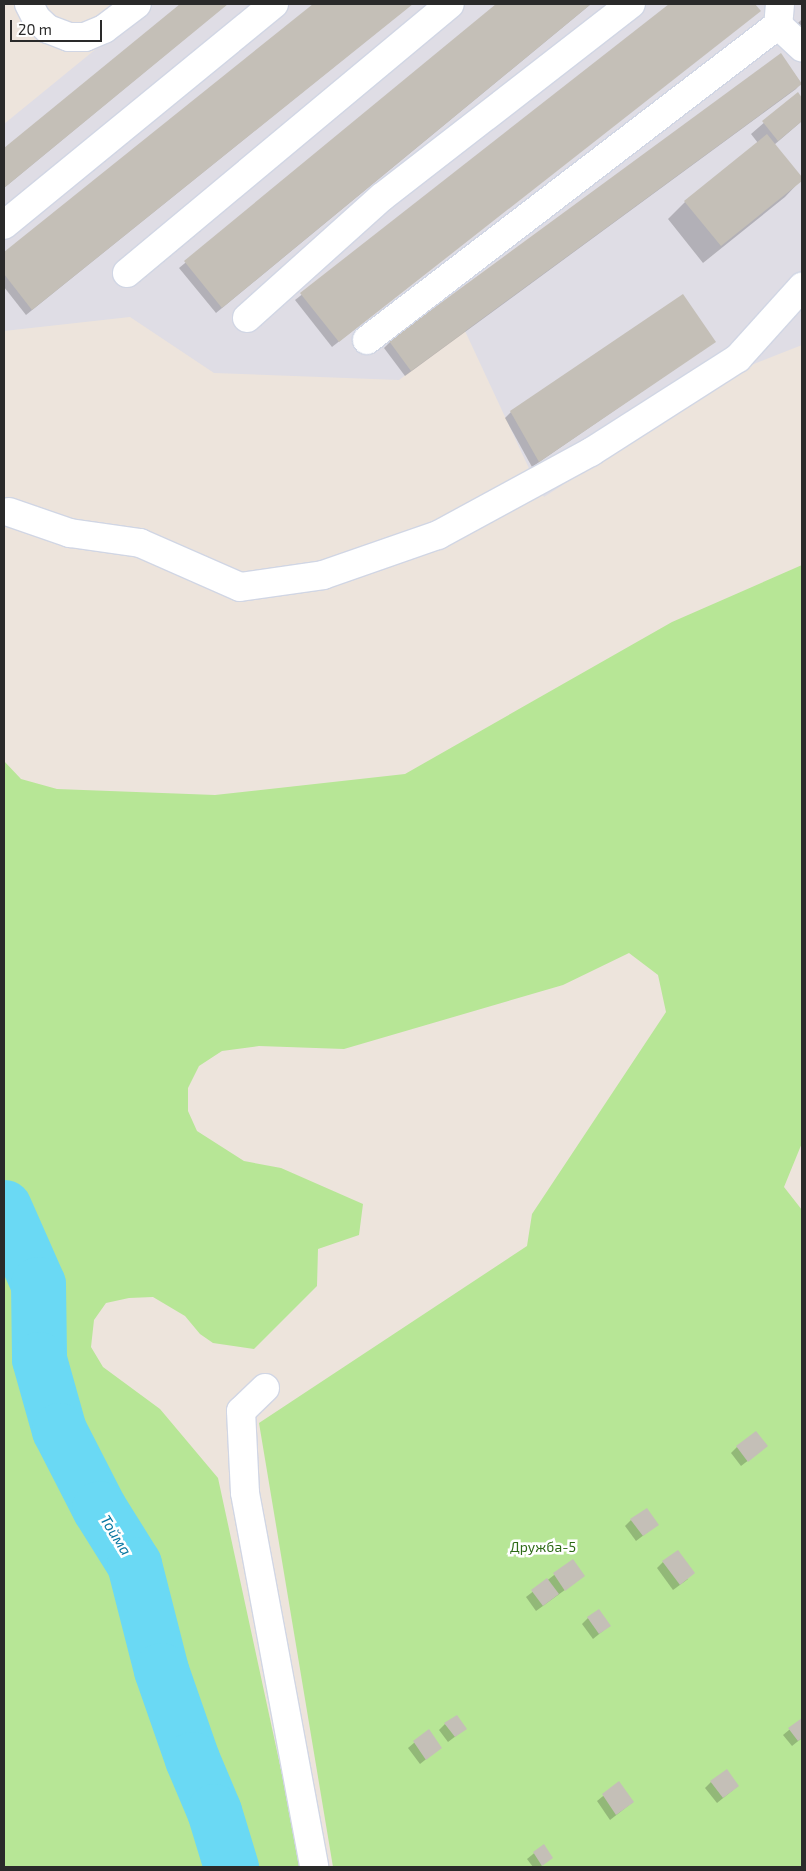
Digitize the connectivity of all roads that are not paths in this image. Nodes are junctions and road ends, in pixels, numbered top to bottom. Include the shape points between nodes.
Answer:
1 (28, 4) edge
2 (137, 4) edge
3 (274, 4) edge
4 (450, 4) edge
5 (631, 4) edge
6 (779, 14) edge
7 (802, 48) edge
8 (4, 225) edge
9 (127, 272) dead end
10 (802, 287) edge
11 (247, 318) dead end
12 (367, 340) dead end
13 (9, 512) dead end
14 (265, 1388) dead end
15 (314, 1867) edge

1 - 2 street via 48,29 69,37 85,37 104,29
3 - 8 street
4 - 9 street
5 - 11 street via 382,197
6 - 7 street
6 - 12 street
10 - 13 street via 738,358 591,452 438,535 323,575 240,588 140,543 70,533
14 - 15 street via 241,1411 245,1493

